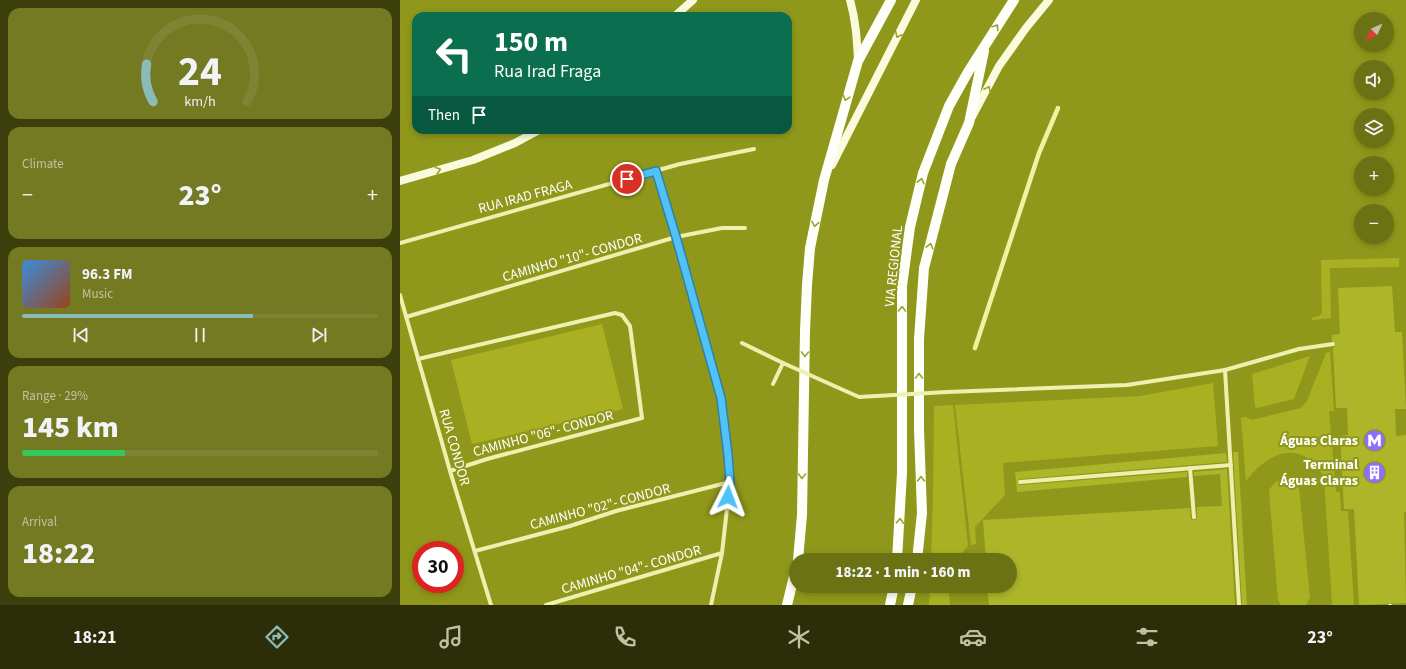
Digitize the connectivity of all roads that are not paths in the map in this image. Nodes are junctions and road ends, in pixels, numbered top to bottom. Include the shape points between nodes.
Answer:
1 (693, 0) edge
2 (850, 0) edge
3 (891, 0) edge
4 (916, 0) edge
5 (1014, 0) edge
6 (1048, 0) edge
7 (680, 12) edge
8 (986, 44) junction
9 (858, 61) junction
10 (969, 123) junction
11 (532, 134) edge
12 (754, 149) dead end
13 (656, 171) junction
14 (824, 180) junction
15 (400, 181) edge
16 (745, 228) dead end
17 (676, 237) junction
18 (400, 244) edge
19 (400, 295) edge
20 (406, 317) junction
21 (742, 343) dead end
22 (1333, 344) dead end
23 (418, 359) junction
24 (783, 363) junction
25 (1225, 370) junction
26 (773, 384) dead end
27 (1231, 465) junction
28 (1190, 468) junction
29 (450, 471) junction
30 (730, 482) junction
31 (1020, 482) dead end
32 (1194, 517) dead end
33 (476, 551) junction
34 (799, 553) edge
35 (897, 553) edge
36 (918, 553) edge
37 (722, 554) junction
38 (790, 593) edge
39 (893, 593) edge
40 (911, 593) edge
41 (491, 605) edge
42 (546, 605) edge
43 (711, 605) edge
44 (787, 605) edge
45 (890, 605) edge
46 (908, 605) edge
47 (1239, 605) edge

1 - 7 main road
2 - 9 main road via 855,17
3 - 9 main road
4 -> 14 main road
8 -> 5 main road, VIA REGIONAL
10 -> 6 main road via 1000,66
8 - 10 main road
35 -> 8 main road, VIA REGIONAL via 902,473 902,286 910,227 923,173 949,106
9 -> 14 main road
36 -> 10 main road via 922,513 919,339 924,268 951,164
15 -> 11 main road via 473,160
12 - 13 street, RUA IRAD FRAGA
13 - 17 street
13 - 18 street, RUA IRAD FRAGA
14 -> 34 main road via 810,248 807,285 802,515
16 - 17 street, CAMINHO "10"- CONDOR via 722,228
17 - 20 street, CAMINHO "10"- CONDOR
17 - 30 street via 721,398
19 - 20 street, RUA CONDOR
20 - 23 street, RUA CONDOR
21 - 24 street
22 - 25 street via 1299,349
23 - 29 street, RUA CONDOR
23 - 29 street, CAMINHO "06"- CONDOR via 615,313 622,315 630,326 642,418
24 - 25 street, bridge via 859,397 1128,385
24 - 26 street
25 - 27 street
27 - 28 street
27 - 47 street
28 - 31 street
28 - 32 street
29 - 33 street, RUA CONDOR
30 - 33 street, CAMINHO "02"- CONDOR
30 - 37 street
33 - 41 street, RUA CONDOR
37 - 42 street, CAMINHO "04"- CONDOR
37 - 43 street
38 - 44 main road
39 - 45 main road
40 - 46 main road

